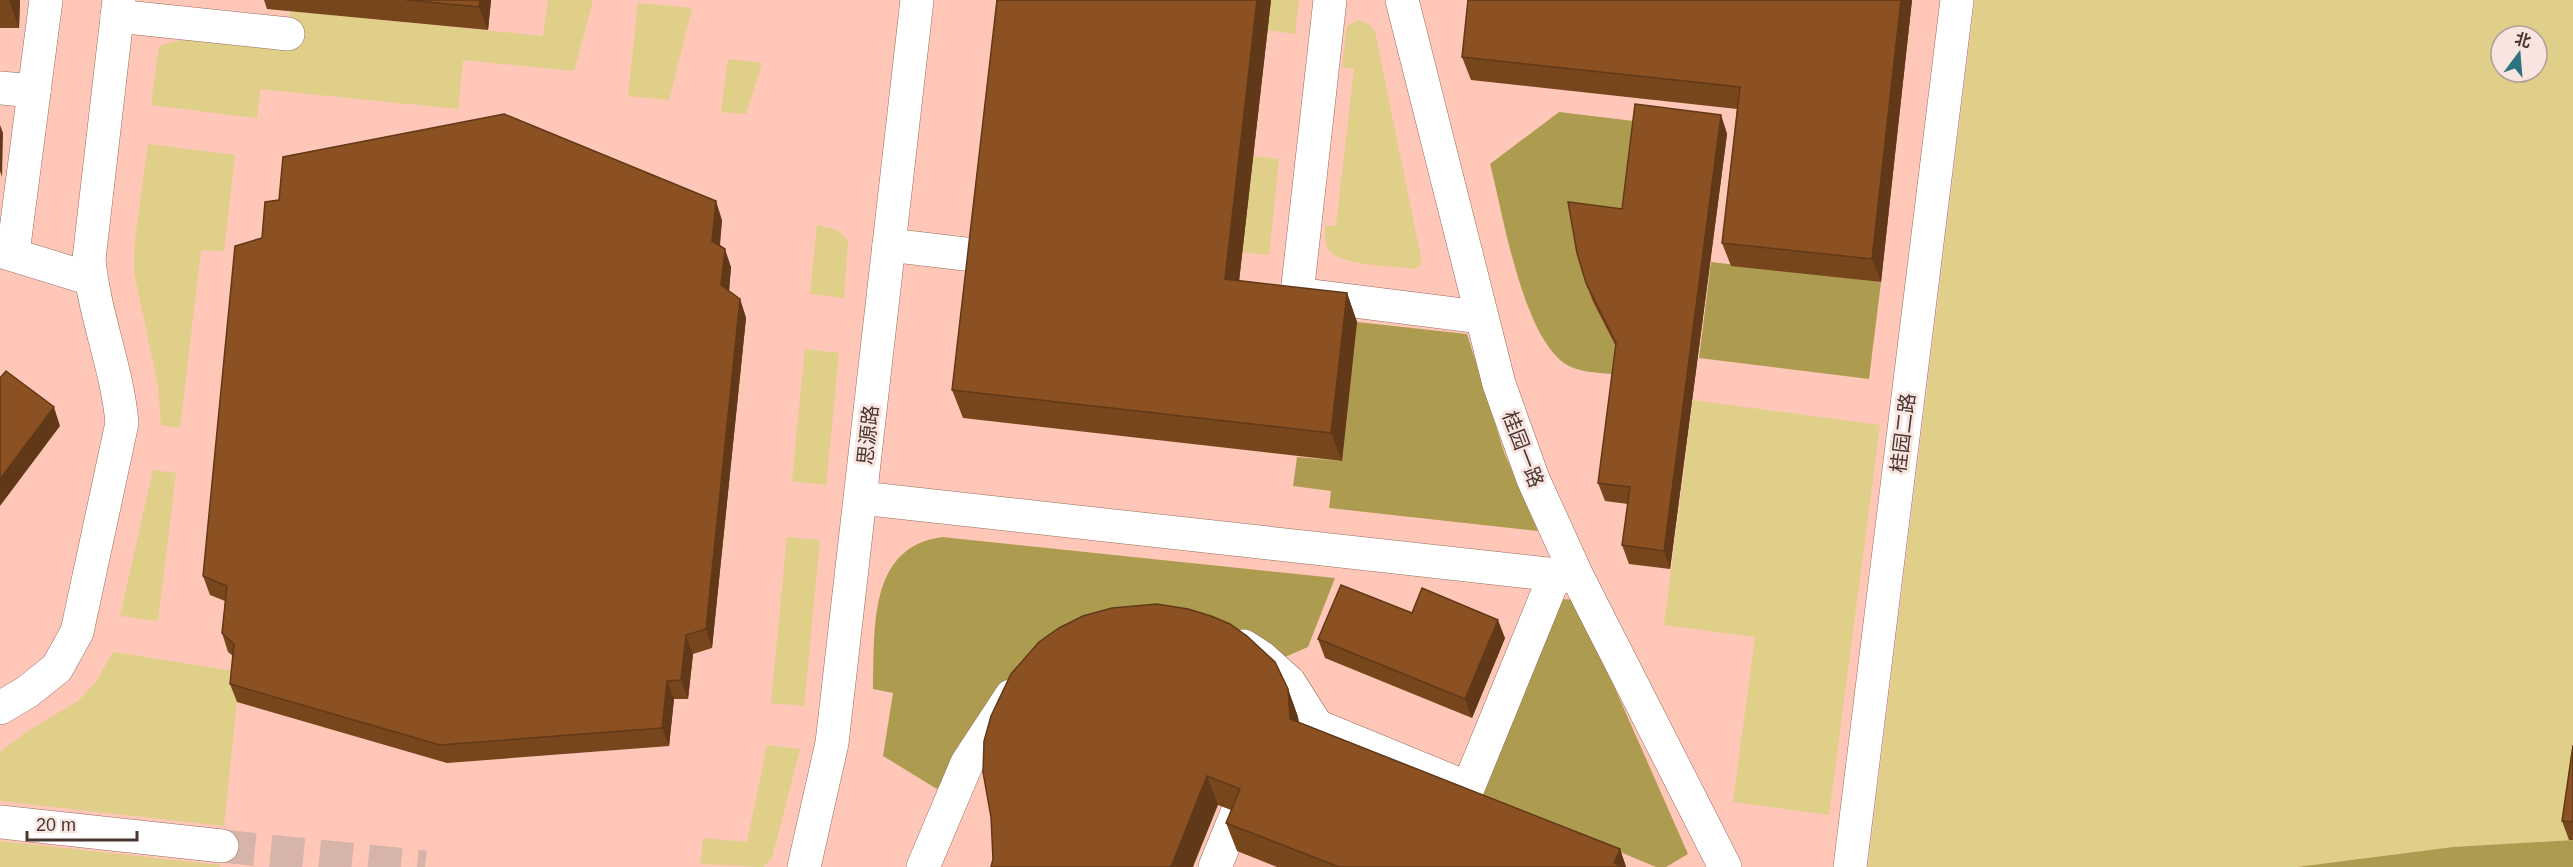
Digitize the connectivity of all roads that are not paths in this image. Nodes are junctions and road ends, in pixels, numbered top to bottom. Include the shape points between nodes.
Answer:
1 (46, 0) edge
2 (917, 0) edge
3 (1330, 0) edge
4 (1402, 0) edge
5 (1957, 0) edge
6 (118, 8) edge
7 (288, 34) dead end
8 (0, 88) edge
9 (34, 92) junction
10 (889, 245) junction
11 (6, 252) edge
12 (982, 256) edge
13 (91, 279) junction
14 (1261, 290) edge
15 (1297, 294) junction
16 (1480, 317) junction
17 (861, 498) junction
18 (1567, 576) junction
19 (1216, 636) edge
20 (1034, 671) edge
21 (0, 708) edge
22 (1237, 813) edge
23 (0, 822) edge
24 (222, 846) tunnel mouth
25 (804, 867) edge
26 (923, 867) edge
27 (1215, 867) edge
28 (1725, 867) edge
29 (1850, 867) edge

1 - 9 street
2 - 10 street, 思源路
3 - 15 street
4 - 16 street, 桂园一路
5 - 29 street, 桂园二路
6 - 7 street
6 - 13 street via 90,241
8 - 9 street
9 - 11 street
10 - 12 street
10 - 17 street, 思源路
11 - 13 street
13 - 21 street via 120,396 122,423 82,614 73,641 57,668
14 - 15 street
15 - 16 street
16 - 18 street, 桂园一路 via 1499,384
17 - 18 street
17 - 25 street, 思源路 via 832,743
18 - 19 street via 1468,788 1317,726 1261,657
18 - 28 street, 桂园一路
20 - 26 street via 1011,697 967,763
22 - 27 street
23 - 24 street

